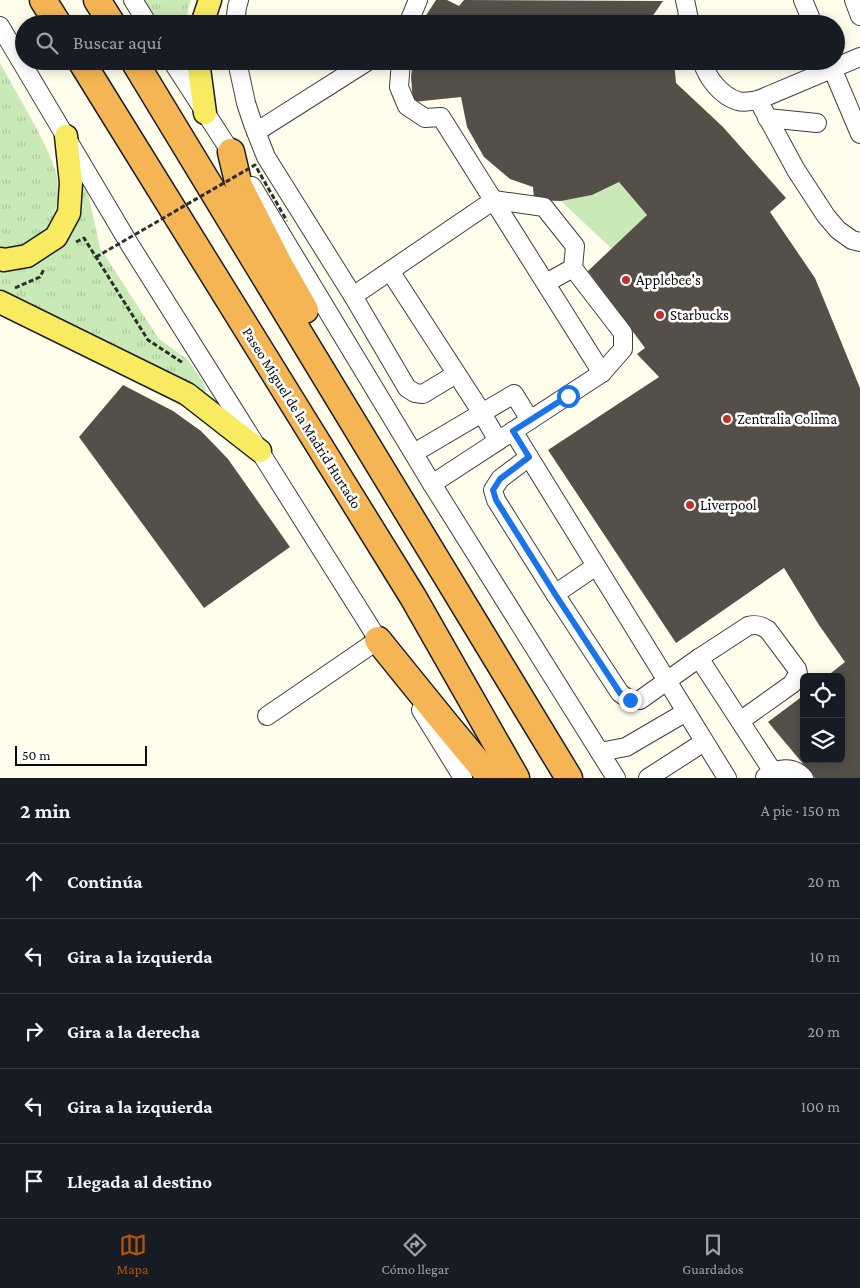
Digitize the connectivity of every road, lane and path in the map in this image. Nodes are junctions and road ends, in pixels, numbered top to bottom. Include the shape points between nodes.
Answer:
1 (43, 0) edge
2 (97, 0) edge
3 (133, 0) edge
4 (210, 0) edge
5 (240, 0) edge
6 (418, 0) edge
7 (685, 0) edge
8 (803, 0) edge
9 (854, 0) edge
10 (52, 15) edge
11 (106, 15) edge
12 (142, 15) edge
13 (205, 15) edge
14 (236, 15) edge
15 (412, 15) edge
16 (688, 15) edge
17 (809, 15) edge
18 (860, 16) edge
19 (0, 26) edge
20 (15, 51) edge
21 (860, 57) edge
22 (845, 61) edge
23 (26, 70) edge
24 (87, 70) edge
25 (139, 70) edge
26 (178, 70) edge
27 (199, 70) edge
28 (239, 70) edge
29 (354, 70) edge
30 (400, 70) edge
31 (705, 70) edge
32 (821, 70) edge
33 (833, 70) edge
34 (758, 100) junction
35 (205, 113) junction
36 (767, 118) junction
37 (817, 123) dead end
38 (256, 132) junction
39 (860, 134) edge
40 (66, 136) junction
41 (231, 152) junction
42 (494, 200) junction
43 (287, 221) dead end
44 (860, 242) edge
45 (0, 259) edge
46 (574, 268) junction
47 (390, 270) junction
48 (546, 283) junction
49 (353, 296) junction
50 (0, 302) edge
51 (186, 365) dead end
52 (602, 373) junction
53 (456, 374) junction
54 (482, 413) junction
55 (530, 420) junction
56 (506, 436) junction
57 (260, 451) junction
58 (414, 453) junction
59 (529, 457) junction
60 (432, 484) junction
61 (399, 498) junction
62 (596, 566) junction
63 (555, 594) junction
64 (378, 640) junction
65 (699, 658) junction
66 (666, 681) junction
67 (686, 712) junction
68 (267, 716) dead end
69 (740, 721) junction
70 (704, 742) junction
71 (600, 752) junction
72 (771, 776) edge
73 (723, 777) edge
74 (463, 778) edge
75 (491, 778) edge
76 (516, 778) edge
77 (569, 778) edge
78 (616, 778) edge
79 (648, 778) edge
80 (804, 778) edge

1 - 10 highway
2 - 11 highway
3 - 12 street
4 - 13 main road
5 - 14 street
6 - 15 street
7 - 16 street
8 - 17 street
9 - 18 street
19 - 20 street
21 - 22 street
23 - 40 street
24 - 76 highway, Paseo Miguel de la Madrid Hurtado via 413,597
25 - 61 highway
26 - 35 street
27 - 35 main road
28 - 38 street
29 - 38 street
30 - 42 street via 398,87 407,106 425,118 441,117
31 - 34 street via 719,90 739,102
32 - 34 street
33 - 39 street
34 - 36 street
35 - 41 street
36 - 37 street
36 - 44 street via 826,216 838,230
38 - 49 street via 266,157
40 - 45 main road via 71,183 69,214 56,237 27,256
40 - 57 street via 130,245
41 - 58 street
41 - 61 highway via 240,186 280,266 335,363
42 - 46 street via 544,208 576,246
42 - 47 street
42 - 48 street
43 - 51 path, bridge via 256,166 96,257 148,340
46 - 48 street
46 - 52 street via 624,333 623,349
47 - 49 street
47 - 53 street
48 - 52 street
49 - 53 street via 407,388 422,394
50 - 57 main road via 187,394
52 - 55 street
53 - 54 street
54 - 55 street via 514,394
54 - 56 street
54 - 58 street
55 - 56 street
56 - 59 street
56 - 60 street
57 - 64 street
58 - 60 street
59 - 62 street
59 - 63 street via 500,479 493,490 496,500
60 - 71 street
61 - 77 highway
62 - 63 street
62 - 66 street
63 - 66 street via 620,693 630,700 640,700
64 - 68 street
64 - 74 street
64 - 75 highway
65 - 66 street
65 - 69 street
65 - 69 street via 756,624 768,630 797,669 798,674 792,684
66 - 67 street
67 - 70 street
67 - 71 street via 626,747
69 - 72 street
70 - 73 street
70 - 79 street
71 - 78 street
72 - 80 street via 789,768

